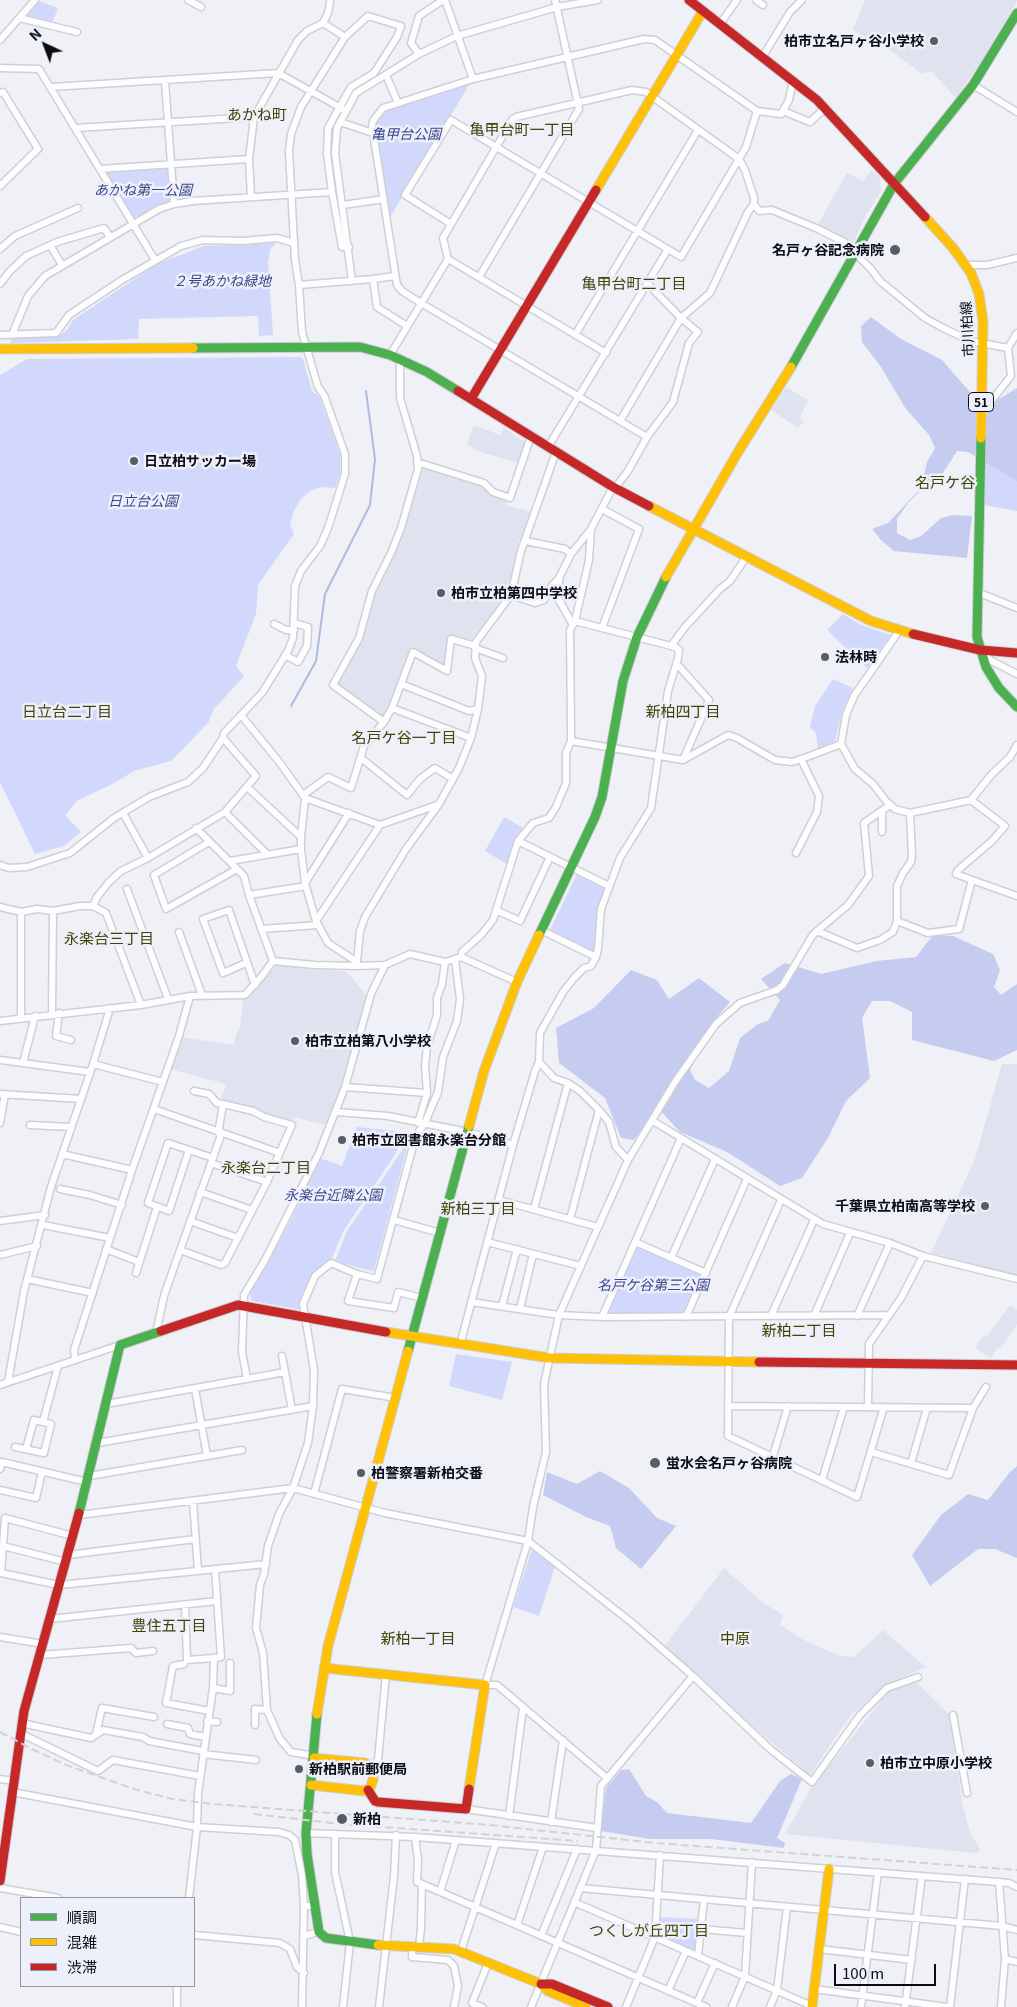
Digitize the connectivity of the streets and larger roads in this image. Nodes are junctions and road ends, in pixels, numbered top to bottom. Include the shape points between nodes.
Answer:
1 (34, 0) edge
2 (188, 0) edge
3 (444, 0) edge
4 (598, 0) edge
5 (737, 0) edge
6 (756, 0) edge
7 (802, 0) edge
8 (331, 1) edge
9 (694, 2) edge
10 (556, 4) edge
11 (763, 5) dead end
12 (201, 7) dead end
13 (703, 11) junction
14 (1017, 13) edge
15 (19, 18) junction
16 (323, 23) junction
17 (720, 24) junction
18 (77, 32) dead end
19 (457, 36) junction
20 (345, 37) junction
21 (0, 40) edge
22 (419, 54) junction
23 (677, 55) junction
24 (763, 56) junction
25 (568, 57) junction
26 (0, 68) edge
27 (278, 73) junction
28 (386, 75) junction
29 (473, 79) junction
30 (166, 80) junction
31 (795, 81) junction
32 (973, 85) junction
33 (51, 87) junction
34 (310, 92) junction
35 (0, 93) edge
36 (652, 96) junction
37 (398, 103) junction
38 (579, 103) junction
39 (339, 107) junction
40 (825, 108) junction
41 (346, 111) junction
42 (757, 111) junction
43 (783, 111) junction
44 (1017, 112) edge
45 (254, 117) junction
46 (168, 122) junction
47 (340, 122) junction
48 (76, 128) junction
49 (698, 130) junction
50 (373, 133) junction
51 (496, 147) junction
52 (249, 159) junction
53 (739, 159) junction
54 (171, 164) junction
55 (100, 169) junction
56 (540, 173) junction
57 (894, 184) junction
58 (0, 186) edge
59 (332, 192) junction
60 (292, 194) junction
61 (251, 197) junction
62 (384, 199) junction
63 (589, 202) junction
64 (174, 204) junction
65 (754, 204) junction
66 (343, 205) junction
67 (78, 208) dead end
68 (133, 223) junction
69 (451, 224) junction
70 (638, 231) junction
71 (110, 236) junction
72 (294, 243) junction
73 (50, 246) junction
74 (349, 247) junction
75 (0, 249) edge
76 (668, 249) junction
77 (854, 253) junction
78 (1017, 258) edge
79 (448, 259) junction
80 (155, 260) junction
81 (62, 265) junction
82 (966, 265) junction
83 (395, 276) junction
84 (479, 277) junction
85 (373, 279) junction
86 (352, 281) junction
87 (647, 283) junction
88 (0, 284) edge
89 (299, 285) junction
90 (421, 303) junction
91 (527, 306) junction
92 (681, 318) junction
93 (407, 326) junction
94 (1017, 333) edge
95 (12, 334) junction
96 (0, 335) edge
97 (575, 335) junction
98 (983, 345) junction
99 (305, 347) junction
100 (1008, 348) junction
101 (0, 349) edge
102 (501, 350) junction
103 (606, 353) junction
104 (390, 355) junction
105 (400, 359) junction
106 (579, 397) junction
107 (471, 399) junction
108 (981, 414) junction
109 (620, 421) junction
110 (531, 436) junction
111 (647, 437) junction
112 (552, 450) junction
113 (418, 462) junction
114 (614, 488) junction
115 (602, 509) junction
116 (591, 529) junction
117 (692, 530) junction
118 (526, 541) junction
119 (571, 554) junction
120 (747, 556) junction
121 (559, 578) junction
122 (977, 592) junction
123 (511, 595) junction
124 (1017, 608) edge
125 (574, 623) junction
126 (274, 624) dead end
127 (294, 627) junction
128 (602, 628) junction
129 (899, 631) junction
130 (637, 637) junction
131 (671, 646) junction
132 (475, 647) junction
133 (980, 650) junction
134 (1017, 653) edge
135 (286, 655) junction
136 (503, 658) dead end
137 (676, 663) junction
138 (1017, 674) edge
139 (401, 684) junction
140 (1017, 707) edge
141 (392, 708) junction
142 (478, 709) junction
143 (241, 715) junction
144 (384, 722) junction
145 (223, 738) junction
146 (471, 738) junction
147 (571, 741) junction
148 (841, 744) junction
149 (1017, 745) edge
150 (611, 748) junction
151 (658, 756) junction
152 (361, 758) junction
153 (802, 759) junction
154 (683, 760) junction
155 (453, 779) junction
156 (247, 787) junction
157 (304, 796) junction
158 (971, 800) junction
159 (438, 804) junction
160 (890, 805) junction
161 (882, 811) junction
162 (225, 812) junction
163 (123, 813) junction
164 (349, 813) junction
165 (910, 813) junction
166 (380, 825) junction
167 (196, 828) junction
168 (882, 832) dead end
169 (300, 837) junction
170 (518, 841) junction
171 (209, 842) junction
172 (301, 849) junction
173 (796, 852) dead end
174 (267, 854) junction
175 (550, 857) junction
176 (148, 858) junction
177 (230, 861) junction
178 (0, 865) edge
179 (237, 868) junction
180 (571, 868) junction
181 (972, 880) junction
182 (305, 884) junction
183 (609, 886) junction
184 (127, 889) dead end
185 (249, 895) junction
186 (1017, 896) edge
187 (92, 906) junction
188 (0, 907) edge
189 (496, 910) junction
190 (21, 912) junction
191 (53, 912) junction
192 (897, 921) junction
193 (317, 923) junction
194 (260, 929) junction
195 (541, 930) junction
196 (818, 931) junction
197 (179, 932) dead end
198 (596, 957) junction
199 (458, 958) junction
200 (273, 960) junction
201 (446, 962) junction
202 (246, 963) junction
203 (358, 964) junction
204 (385, 965) junction
205 (517, 982) junction
206 (255, 985) junction
207 (202, 995) junction
208 (190, 996) junction
209 (168, 999) junction
210 (141, 1004) junction
211 (110, 1008) junction
212 (56, 1013) junction
213 (35, 1016) junction
214 (21, 1018) junction
215 (0, 1021) edge
216 (71, 1040) dead end
217 (0, 1060) edge
218 (539, 1062) junction
219 (23, 1063) junction
220 (93, 1064) junction
221 (90, 1072) junction
222 (163, 1082) junction
223 (568, 1083) junction
224 (345, 1087) junction
225 (194, 1091) dead end
226 (427, 1093) junction
227 (2, 1094) edge
228 (81, 1098) junction
229 (223, 1104) junction
230 (154, 1109) junction
231 (599, 1110) junction
232 (336, 1112) junction
233 (653, 1121) junction
234 (0, 1123) edge
235 (421, 1124) junction
236 (30, 1125) dead end
237 (71, 1127) junction
238 (468, 1132) junction
239 (220, 1133) junction
240 (681, 1138) junction
241 (513, 1145) junction
242 (189, 1150) junction
243 (280, 1153) junction
244 (62, 1154) junction
245 (715, 1159) junction
246 (212, 1160) junction
247 (628, 1160) junction
248 (132, 1170) junction
249 (747, 1179) junction
250 (267, 1182) junction
251 (60, 1189) dead end
252 (200, 1192) junction
253 (499, 1200) junction
254 (781, 1200) junction
255 (122, 1205) junction
256 (157, 1206) junction
257 (534, 1209) junction
258 (252, 1210) junction
259 (45, 1215) junction
260 (570, 1219) junction
261 (190, 1220) junction
262 (394, 1220) junction
263 (814, 1220) junction
264 (0, 1221) edge
265 (43, 1225) junction
266 (598, 1227) junction
267 (440, 1233) junction
268 (850, 1233) junction
269 (110, 1238) junction
270 (238, 1238) junction
271 (487, 1242) junction
272 (635, 1242) junction
273 (890, 1242) junction
274 (37, 1246) junction
275 (106, 1249) junction
276 (180, 1250) junction
277 (516, 1250) junction
278 (533, 1254) junction
279 (0, 1255) edge
280 (923, 1256) junction
281 (671, 1258) junction
282 (139, 1262) junction
283 (581, 1266) junction
284 (136, 1273) dead end
285 (706, 1273) junction
286 (356, 1274) junction
287 (27, 1279) junction
288 (1017, 1279) edge
289 (93, 1293) junction
290 (422, 1298) junction
291 (470, 1302) junction
292 (243, 1305) junction
293 (502, 1306) junction
294 (520, 1309) junction
295 (560, 1314) junction
296 (889, 1315) junction
297 (772, 1316) junction
298 (814, 1316) junction
299 (857, 1316) junction
300 (602, 1317) junction
301 (686, 1317) junction
302 (729, 1317) junction
303 (306, 1319) junction
304 (156, 1333) junction
305 (412, 1336) junction
306 (120, 1345) junction
307 (460, 1345) junction
308 (282, 1356) dead end
309 (550, 1358) junction
310 (74, 1360) junction
311 (728, 1362) junction
312 (869, 1363) junction
313 (1017, 1365) edge
314 (58, 1366) junction
315 (284, 1372) junction
316 (247, 1379) junction
317 (8, 1382) junction
318 (0, 1385) edge
319 (986, 1387) dead end
320 (195, 1389) junction
321 (396, 1398) junction
322 (106, 1404) junction
323 (313, 1406) junction
324 (728, 1406) junction
325 (788, 1406) junction
326 (884, 1406) junction
327 (844, 1407) junction
328 (868, 1407) junction
329 (927, 1408) junction
330 (974, 1408) junction
331 (292, 1410) junction
332 (43, 1422) junction
333 (201, 1425) junction
334 (97, 1443) junction
335 (14, 1447) dead end
336 (26, 1449) junction
337 (242, 1450) dead end
338 (870, 1452) junction
339 (207, 1456) junction
340 (773, 1456) junction
341 (911, 1463) junction
342 (0, 1469) edge
343 (42, 1472) junction
344 (88, 1479) junction
345 (822, 1480) junction
346 (293, 1488) junction
347 (0, 1490) edge
348 (314, 1494) junction
349 (193, 1501) junction
350 (365, 1508) junction
351 (78, 1515) junction
352 (73, 1536) junction
353 (195, 1539) junction
354 (528, 1541) junction
355 (3, 1546) junction
356 (67, 1559) junction
357 (266, 1564) junction
358 (216, 1569) junction
359 (198, 1571) junction
360 (59, 1585) junction
361 (217, 1602) junction
362 (185, 1605) junction
363 (50, 1619) junction
364 (0, 1637) edge
365 (43, 1644) junction
366 (152, 1651) dead end
367 (40, 1655) junction
368 (214, 1658) junction
369 (230, 1663) dead end
370 (184, 1664) dead end
371 (324, 1668) junction
372 (386, 1674) junction
373 (693, 1676) junction
374 (918, 1677) dead end
375 (485, 1685) junction
376 (212, 1688) junction
377 (523, 1708) junction
378 (267, 1710) junction
379 (209, 1711) junction
380 (953, 1715) dead end
381 (154, 1717) dead end
382 (207, 1721) junction
383 (216, 1722) dead end
384 (167, 1724) dead end
385 (255, 1725) dead end
386 (21, 1728) junction
387 (96, 1734) junction
388 (205, 1737) junction
389 (562, 1740) junction
390 (203, 1753) junction
391 (314, 1758) junction
392 (256, 1760) dead end
393 (372, 1768) junction
394 (200, 1776) junction
395 (607, 1778) junction
396 (0, 1779) edge
397 (14, 1781) junction
398 (311, 1786) junction
399 (368, 1790) junction
400 (12, 1792) junction
401 (968, 1793) dead end
402 (466, 1809) junction
403 (509, 1816) junction
404 (551, 1822) junction
405 (197, 1827) junction
406 (598, 1828) junction
407 (306, 1834) junction
408 (335, 1834) junction
409 (396, 1835) junction
410 (415, 1836) junction
411 (456, 1840) junction
412 (496, 1843) junction
413 (544, 1847) junction
414 (577, 1849) junction
415 (596, 1850) junction
416 (660, 1855) junction
417 (752, 1862) junction
418 (830, 1869) junction
419 (878, 1872) junction
420 (922, 1876) junction
421 (965, 1879) junction
422 (0, 1881) edge
423 (999, 1882) junction
424 (422, 1884) junction
425 (1017, 1886) edge
426 (0, 1888) edge
427 (580, 1888) junction
428 (440, 1892) junction
429 (658, 1895) junction
430 (52, 1897) edge
431 (189, 1897) edge
432 (704, 1899) junction
433 (574, 1902) junction
434 (749, 1904) junction
435 (304, 1906) junction
436 (315, 1906) junction
437 (475, 1907) junction
438 (787, 1907) junction
439 (824, 1911) junction
440 (872, 1915) junction
441 (916, 1919) junction
442 (960, 1923) junction
443 (517, 1925) junction
444 (1002, 1926) junction
445 (0, 1927) edge
446 (701, 1929) junction
447 (1017, 1930) edge
448 (20, 1932) edge
449 (319, 1932) junction
450 (747, 1934) junction
451 (195, 1935) edge
452 (303, 1936) junction
453 (541, 1936) junction
454 (655, 1938) junction
455 (350, 1942) junction
456 (557, 1943) junction
457 (385, 1946) junction
458 (415, 1947) junction
459 (819, 1949) junction
460 (461, 1951) junction
461 (686, 1951) junction
462 (867, 1955) junction
463 (698, 1956) junction
464 (1005, 1959) junction
465 (912, 1960) junction
466 (1017, 1962) edge
467 (488, 1963) junction
468 (715, 1963) junction
469 (304, 1973) junction
470 (745, 1976) junction
471 (639, 1978) junction
472 (541, 1984) junction
473 (177, 1987) edge
474 (814, 1989) junction
475 (668, 1990) junction
476 (777, 1990) junction
477 (863, 1996) junction
478 (697, 2003) junction
479 (905, 2004) edge
480 (471, 2005) edge
481 (812, 2006) edge
482 (177, 2007) edge
483 (302, 2007) edge
484 (343, 2007) edge
485 (380, 2007) edge
486 (454, 2007) edge
487 (482, 2007) edge
488 (531, 2007) edge
489 (586, 2007) edge
490 (608, 2007) edge
491 (626, 2007) edge
492 (706, 2007) edge
493 (732, 2007) edge
494 (770, 2007) edge
495 (861, 2007) edge
496 (948, 2007) edge
497 (1001, 2007) edge

1 - 15 street
2 - 12 street
3 - 19 street
3 - 22 street via 419,16 411,43
4 - 10 street
5 - 17 street
6 - 11 street
7 - 24 street via 790,12
8 - 16 street
9 - 13 street, 市川柏線 / 51
10 - 19 street
10 - 25 street
13 - 17 street, 市川柏線 / 51
13 - 23 street
14 - 32 street
15 - 18 street
15 - 21 street
16 - 20 street
16 - 27 street via 298,40
17 - 24 street, 市川柏線 / 51
19 - 22 street
19 - 29 street
20 - 34 street
20 - 39 street via 368,16 401,26 374,73 351,87
22 - 28 street
23 - 25 street via 655,40 644,39
23 - 36 street
23 - 42 street
24 - 31 street, 市川柏線 / 51
25 - 29 street
25 - 38 street
26 - 33 street via 40,69
27 - 30 street
27 - 34 street
27 - 45 street
28 - 37 street
28 - 41 street via 356,93
29 - 37 street
30 - 33 street
30 - 46 street
31 - 40 street, 市川柏線 / 51
31 - 43 street
32 - 44 street
32 - 57 street
33 - 48 street
34 - 39 street
34 - 60 street via 291,134
35 - 58 street via 4,92 38,149
36 - 38 street via 632,90
36 - 49 street
36 - 63 street
37 - 50 street via 379,112 373,121
38 - 51 street via 516,117
38 - 56 street via 579,109
39 - 41 street
39 - 59 street via 328,128 327,154
40 - 43 street via 810,122
40 - 57 street, 市川柏線 / 51
41 - 47 street
42 - 43 street via 778,115
42 - 53 street
45 - 46 street
45 - 52 street
46 - 48 street
46 - 54 street
47 - 50 street
47 - 66 street via 335,154
48 - 55 street
49 - 53 street
49 - 70 street
50 - 62 street
51 - 56 street
51 - 69 street
51 - 69 street via 451,120 405,195
52 - 54 street
52 - 61 street
53 - 65 street
53 - 76 street via 681,257
54 - 55 street
54 - 64 street
55 - 68 street
56 - 63 street
56 - 84 street
57 - 77 street
57 - 82 street, 市川柏線 / 51
59 - 60 street
59 - 74 street via 342,247
60 - 61 street
60 - 72 street
61 - 64 street
62 - 66 street
62 - 83 street
63 - 70 street
63 - 91 street
64 - 68 street
65 - 77 street via 759,211 772,210 816,228 844,242
65 - 92 street via 710,293
66 - 74 street
67 - 75 street via 15,236
68 - 71 street
68 - 80 street
69 - 79 street via 443,238
70 - 76 street
70 - 97 street
71 - 73 street via 104,228
71 - 81 street
72 - 80 street via 277,238 203,240 181,246
72 - 89 street
73 - 81 street
73 - 88 street via 26,256
74 - 86 street
76 - 87 street
77 - 98 street via 880,281 925,318
77 - 117 street via 785,378
78 - 82 street via 987,265
79 - 84 street
79 - 90 street
80 - 95 street via 69,316 56,333
81 - 95 street via 45,276 28,296
82 - 98 street, 市川柏線 / 51 via 976,283 980,301
83 - 85 street
83 - 90 street via 402,291
84 - 91 street
85 - 86 street
85 - 93 street via 377,307
86 - 89 street
87 - 92 street
87 - 103 street
89 - 99 street
90 - 93 street
90 - 102 street
91 - 97 street
91 - 102 street
92 - 109 street
92 - 111 street via 698,332 689,343 673,402
93 - 104 street
94 - 100 street
95 - 96 street
97 - 103 street
98 - 100 street
98 - 108 street, 市川柏線 / 51
99 - 101 street
99 - 104 street via 360,348
99 - 127 street via 345,454 345,474 320,546 301,571 295,586
100 - 108 street via 1011,376
102 - 106 street
102 - 107 street
103 - 106 street
104 - 105 street
105 - 107 street
105 - 113 street via 400,398
106 - 109 street
106 - 112 street
107 - 110 street
108 - 122 street, 市川柏線 / 51
109 - 111 street
110 - 112 street
110 - 113 street via 510,498 493,492 484,483
111 - 114 street via 628,471
112 - 114 street
112 - 118 street
113 - 144 street via 401,528 372,591 359,638 333,685
114 - 115 street
114 - 117 street
115 - 116 street
115 - 128 street via 638,528
116 - 119 street
116 - 125 street via 589,560
117 - 120 street
117 - 130 street
118 - 119 street via 565,549
118 - 123 street
119 - 121 street
120 - 129 street via 871,621
120 - 131 street via 730,581
121 - 123 street via 544,600 535,603
121 - 125 street via 560,600
122 - 124 street
122 - 133 street, 市川柏線 / 51
123 - 132 street
125 - 128 street
125 - 147 street via 570,630
126 - 127 street via 286,630
127 - 135 street
127 - 135 street via 308,627 307,646 298,662
128 - 130 street
129 - 133 street
129 - 148 street via 854,696 847,711
130 - 131 street
130 - 150 street via 624,681
131 - 137 street via 679,650
132 - 136 street
132 - 139 street via 451,639 447,671 413,652
132 - 142 street via 475,658 482,676
133 - 134 street
133 - 138 street via 990,660
133 - 140 street, 市川柏線 / 51 via 992,677
135 - 143 street via 262,693
137 - 151 street via 668,691
137 - 154 street via 709,700
139 - 141 street
139 - 142 street via 469,711
141 - 144 street
141 - 146 street
142 - 146 street
143 - 145 street
143 - 157 street
144 - 152 street via 364,746
145 - 156 street via 256,776
145 - 163 street via 203,768 188,782 150,797
146 - 155 street
147 - 150 street
147 - 170 street via 566,753 566,783 553,813 549,818 533,823
148 - 153 street
148 - 160 street via 858,772
149 - 158 street
150 - 151 street
150 - 180 street via 602,797
151 - 154 street
151 - 183 street via 650,808 620,858
152 - 155 street via 407,795 435,768
152 - 157 street via 351,788 328,777
153 - 154 street via 792,762 775,760 728,735
153 - 173 street via 819,796 817,812
155 - 159 street
156 - 162 street
156 - 169 street
157 - 164 street
157 - 169 street
158 - 165 street
158 - 181 street via 1005,826 958,870 956,874
159 - 166 street
159 - 203 street via 365,917 360,931
160 - 161 street
160 - 165 street via 895,810
161 - 168 street
161 - 196 street via 864,823 869,876 848,905
162 - 167 street
162 - 174 street
163 - 176 street
163 - 178 street via 70,853 27,867
164 - 166 street
164 - 182 street
165 - 192 street via 912,856 897,886
166 - 193 street
167 - 171 street
167 - 176 street
169 - 172 street
170 - 175 street
170 - 189 street
171 - 177 street
171 - 179 street via 154,875 166,909
172 - 174 street
172 - 182 street
174 - 177 street
175 - 180 street
175 - 189 street via 520,921
176 - 187 street via 120,871
177 - 179 street
179 - 185 street via 244,876
180 - 183 street
180 - 195 street
181 - 186 street
181 - 192 street via 959,929 928,933
182 - 185 street
182 - 193 street
183 - 198 street via 601,909
184 - 209 street
185 - 194 street
187 - 191 street
187 - 210 street via 106,913
188 - 190 street
189 - 199 street via 481,935
190 - 191 street via 37,909
190 - 214 street
191 - 212 street
192 - 196 street via 893,932 857,948
193 - 194 street
193 - 203 street via 328,943
194 - 200 street
195 - 198 street
195 - 205 street
196 - 233 street via 783,986 740,1003 716,1024 675,1082
197 - 207 street
198 - 218 street via 591,966 584,968 563,992 540,1033
199 - 201 street
199 - 205 street
199 - 235 street via 460,999 457,1021 443,1058 438,1092
200 - 203 street via 315,965
200 - 206 street
201 - 204 street via 410,954
201 - 226 street via 437,998 437,1015 426,1047
202 - 202 street via 229,910 203,920 223,973
202 - 206 street
203 - 204 street
204 - 224 street via 372,994
205 - 238 street via 484,1070
206 - 207 street via 245,995
207 - 208 street
208 - 209 street
208 - 222 street
209 - 210 street
210 - 211 street
211 - 212 street
211 - 220 street
212 - 213 street
212 - 216 street via 56,1036
213 - 214 street
213 - 219 street
214 - 215 street
217 - 219 street
218 - 223 street via 554,1078
218 - 241 street
219 - 221 street
220 - 221 street
220 - 222 street
221 - 228 street
222 - 230 street
223 - 231 street
223 - 257 street
224 - 226 street
224 - 232 street
225 - 229 street via 209,1094 217,1103
226 - 235 street
227 - 228 street
227 - 234 street
228 - 237 street
229 - 239 street
229 - 243 street via 292,1125
230 - 239 street
230 - 248 street
231 - 247 street via 610,1122 616,1147
231 - 260 street
232 - 235 street via 388,1116
232 - 292 street via 306,1180 244,1295
233 - 240 street
233 - 247 street
235 - 238 street
235 - 262 street
236 - 237 street
237 - 244 street
238 - 241 street
238 - 267 street
239 - 243 street
239 - 246 street
240 - 245 street
240 - 272 street
241 - 253 street
242 - 246 street
242 - 256 street via 169,1211
242 - 256 street via 168,1143 148,1203
243 - 250 street
244 - 248 street
244 - 259 street
245 - 249 street
245 - 281 street
246 - 250 street
246 - 252 street
247 - 266 street
248 - 255 street
249 - 254 street
249 - 285 street
250 - 258 street
251 - 255 street
252 - 258 street
252 - 261 street
253 - 257 street
253 - 271 street
254 - 263 street
254 - 302 street
255 - 269 street
256 - 282 street
257 - 260 street
258 - 270 street
259 - 264 street
259 - 265 street
260 - 266 street
261 - 270 street
261 - 276 street
262 - 267 street
262 - 286 street via 377,1279
263 - 268 street
263 - 297 street
265 - 269 street
265 - 274 street
266 - 283 street
267 - 290 street
268 - 273 street
268 - 298 street
269 - 275 street
270 - 276 street via 221,1265
271 - 277 street
271 - 291 street
272 - 281 street
272 - 300 street
273 - 280 street
273 - 299 street
274 - 279 street
274 - 287 street
275 - 282 street
275 - 289 street
276 - 304 street via 164,1296
277 - 278 street
277 - 293 street
278 - 283 street
278 - 294 street
280 - 288 street
280 - 296 street
281 - 285 street
282 - 284 street
283 - 295 street
285 - 301 street
286 - 290 street via 348,1301 394,1308 398,1292
286 - 303 street via 331,1263 315,1276 304,1304
287 - 289 street
287 - 317 street
289 - 310 street via 74,1350
290 - 305 street
291 - 293 street
291 - 307 street
292 - 303 street
292 - 304 street
292 - 316 street via 242,1352
293 - 294 street
294 - 295 street
295 - 300 street
295 - 309 street
296 - 299 street
296 - 312 street via 869,1344
297 - 298 street
297 - 302 street
298 - 299 street
300 - 301 street
301 - 302 street
302 - 311 street
303 - 305 street
303 - 323 street via 314,1370
304 - 306 street
305 - 307 street
305 - 321 street
306 - 310 street
306 - 322 street
307 - 309 street
308 - 315 street
309 - 311 street
309 - 354 street via 544,1394 546,1452
310 - 314 street
311 - 312 street
311 - 324 street
312 - 313 street
312 - 328 street
314 - 317 street
314 - 332 street
315 - 316 street
315 - 331 street
316 - 320 street
317 - 318 street
319 - 330 street
320 - 322 street
320 - 333 street
321 - 348 street via 342,1389
321 - 350 street
322 - 334 street
323 - 331 street
323 - 346 street via 308,1442
324 - 325 street
324 - 340 street via 728,1436
325 - 327 street
325 - 340 street
326 - 328 street
326 - 329 street
326 - 338 street
327 - 328 street
327 - 345 street
329 - 330 street
329 - 341 street
330 - 341 street via 950,1475
331 - 333 street
332 - 336 street via 34,1420
332 - 336 street via 51,1424 44,1453
333 - 334 street
333 - 339 street
334 - 344 street
335 - 336 street
337 - 339 street
338 - 341 street
338 - 345 street via 857,1496
339 - 344 street
340 - 345 street
342 - 343 street via 2,1462
343 - 344 street
343 - 347 street via 36,1498
344 - 351 street
346 - 348 street
346 - 349 street
346 - 357 street via 279,1514 268,1546
348 - 350 street
349 - 351 street
349 - 353 street
350 - 354 street
350 - 371 street
351 - 352 street
352 - 355 street via 5,1518
352 - 356 street
353 - 356 street
353 - 359 street
354 - 373 street via 631,1622
354 - 375 street
355 - 356 street
355 - 360 street via 1,1573
356 - 360 street
357 - 358 street
357 - 378 street via 260,1584 256,1628 263,1653
358 - 359 street
358 - 361 street
359 - 360 street
360 - 363 street
361 - 362 street
361 - 368 street via 221,1657
362 - 363 street
362 - 368 street via 187,1660
363 - 365 street
364 - 365 street
365 - 367 street
366 - 367 street via 136,1653 131,1648
367 - 386 street
368 - 376 street
369 - 376 street via 230,1690
370 - 379 street via 173,1666 166,1704
371 - 372 street
371 - 391 street
372 - 375 street
372 - 393 street via 378,1760
373 - 374 street via 770,1749 812,1782 860,1715 887,1688
373 - 395 street
375 - 377 street via 497,1686
375 - 402 street
376 - 379 street
377 - 389 street
377 - 403 street
378 - 385 street via 256,1710
378 - 391 street via 280,1739 291,1752
379 - 382 street
380 - 401 street
381 - 387 street via 102,1708
382 - 383 street
382 - 388 street
384 - 388 street via 188,1728 190,1734
386 - 387 street via 91,1738
386 - 394 street via 98,1771 113,1760
386 - 397 street
387 - 390 street via 102,1730 143,1737
388 - 390 street
389 - 395 street
389 - 404 street
390 - 392 street
390 - 394 street
391 - 393 street via 365,1763
391 - 398 street
393 - 399 street via 373,1780
394 - 405 street
395 - 406 street via 601,1786
396 - 397 street
397 - 400 street
398 - 399 street
398 - 407 street
399 - 402 street via 378,1802
400 - 405 street
400 - 422 street
402 - 403 street
403 - 404 street
404 - 406 street
405 - 431 street
405 - 435 street via 289,1835 295,1840
406 - 415 street
407 - 408 street
407 - 436 street
408 - 409 street
408 - 455 street via 335,1872
409 - 410 street
409 - 457 street
410 - 411 street
410 - 424 street via 417,1882
411 - 412 street
411 - 428 street
412 - 413 street
412 - 437 street
413 - 414 street
413 - 443 street
414 - 415 street
414 - 453 street
415 - 416 street
415 - 427 street
416 - 417 street
416 - 429 street
417 - 418 street
417 - 434 street
418 - 419 street
418 - 439 street
419 - 420 street
419 - 440 street
420 - 421 street
420 - 441 street
421 - 423 street
421 - 442 street
423 - 425 street
423 - 444 street
424 - 428 street
424 - 458 street via 421,1928
426 - 430 street
427 - 429 street
427 - 433 street
428 - 437 street
429 - 432 street
429 - 454 street
432 - 434 street
432 - 446 street
433 - 454 street
433 - 456 street
434 - 438 street
434 - 450 street
435 - 436 street
435 - 452 street
436 - 449 street
437 - 443 street
437 - 460 street
438 - 439 street
438 - 476 street
439 - 440 street
439 - 459 street
440 - 441 street
440 - 462 street
441 - 442 street
441 - 465 street
442 - 444 street
442 - 496 street
443 - 453 street
444 - 447 street
444 - 464 street
445 - 448 street
446 - 450 street
446 - 463 street
449 - 452 street
449 - 455 street via 326,1938
450 - 470 street
451 - 469 street via 280,1943 290,1949 297,1967
452 - 469 street
453 - 456 street
454 - 461 street
454 - 471 street
455 - 457 street
455 - 484 street
456 - 471 street
456 - 472 street
457 - 458 street
457 - 485 street
458 - 460 street
458 - 486 street via 412,1957 448,1960 454,1966 458,1986
459 - 462 street
459 - 474 street
460 - 467 street
461 - 463 street
461 - 475 street
462 - 465 street
462 - 477 street
463 - 468 street
464 - 466 street
464 - 497 street
465 - 479 street
467 - 472 street
467 - 480 street
468 - 470 street
468 - 478 street
469 - 483 street
470 - 476 street
470 - 493 street
471 - 475 street
471 - 491 street
472 - 488 street
472 - 489 street via 548,1991
472 - 490 street via 552,1984
473 - 482 street
474 - 477 street
474 - 481 street
475 - 478 street
476 - 481 street
476 - 494 street
477 - 479 street
477 - 495 street
478 - 492 street
479 - 496 street
480 - 487 street

